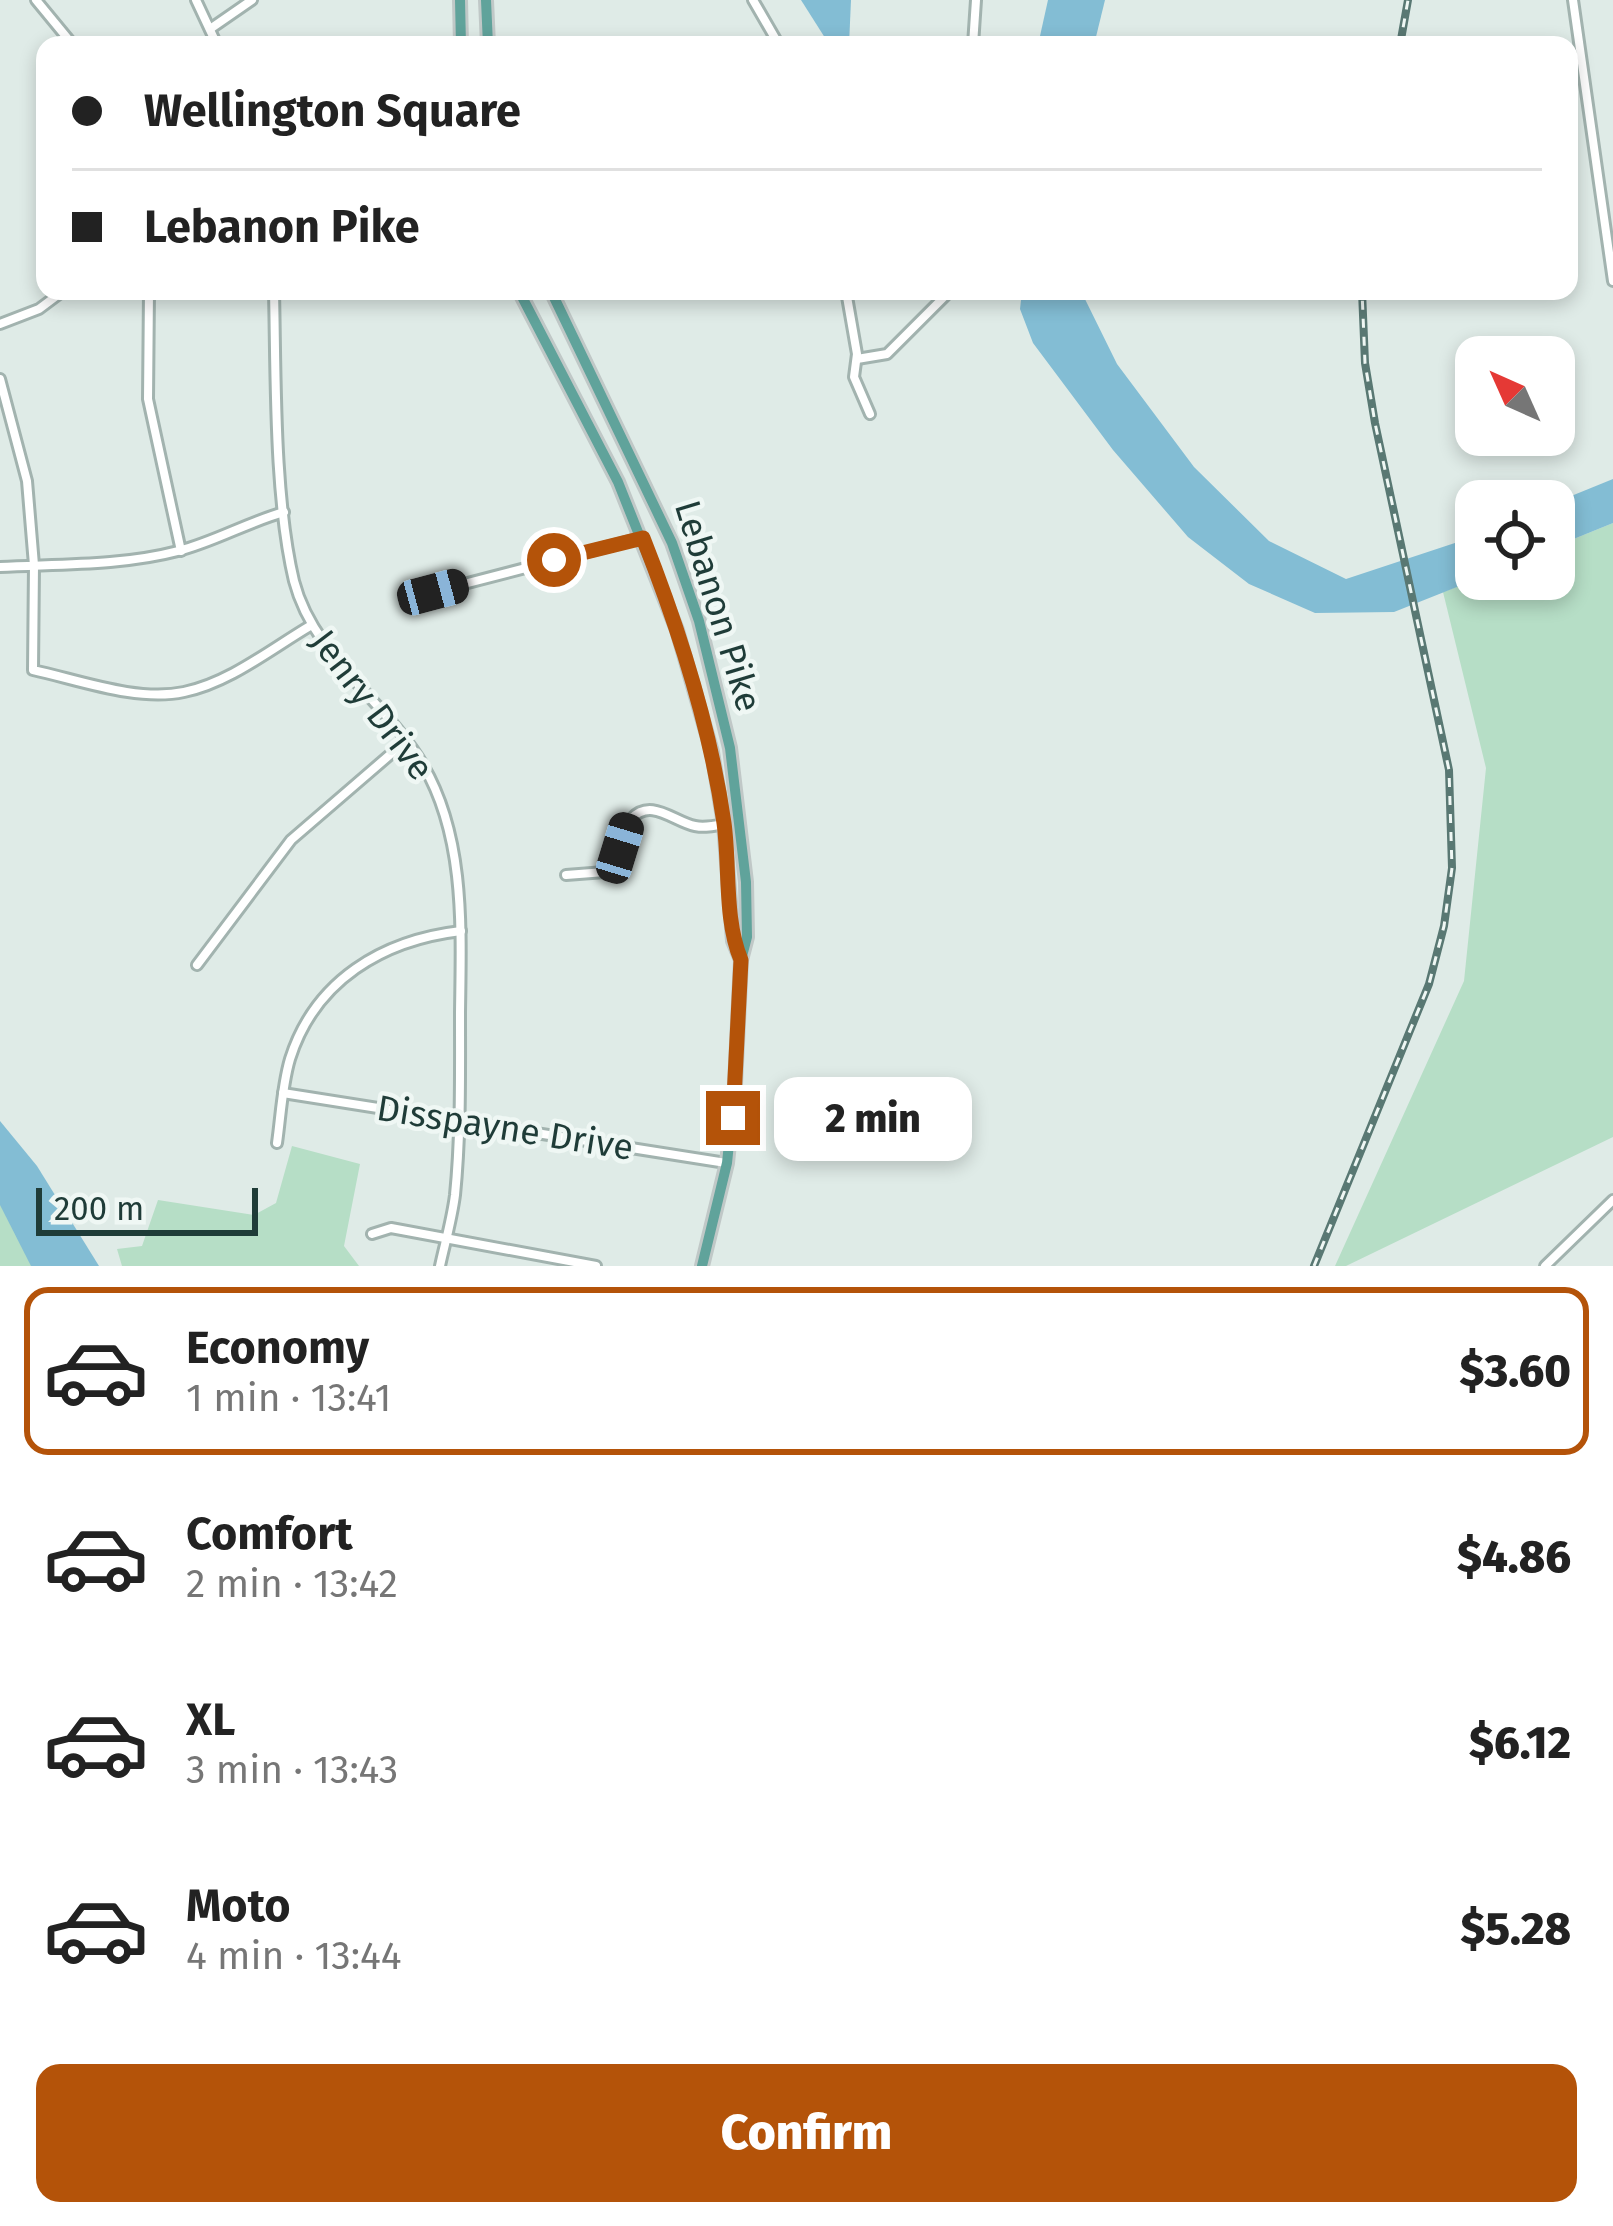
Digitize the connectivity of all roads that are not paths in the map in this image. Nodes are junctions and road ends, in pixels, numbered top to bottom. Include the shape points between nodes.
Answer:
1 (36, 0) edge
2 (196, 0) edge
3 (253, 0) edge
4 (460, 0) edge
5 (486, 0) edge
6 (753, 0) edge
7 (976, 0) edge
8 (1573, 0) edge
9 (210, 29) junction
10 (66, 36) edge
11 (214, 36) edge
12 (461, 36) edge
13 (488, 36) edge
14 (774, 36) edge
15 (974, 36) edge
16 (1613, 281) edge
17 (51, 300) edge
18 (149, 300) edge
19 (274, 300) edge
20 (524, 300) edge
21 (555, 300) edge
22 (847, 300) edge
23 (941, 300) edge
24 (0, 324) edge
25 (857, 358) junction
26 (0, 380) edge
27 (870, 414) dead end
28 (284, 512) junction
29 (673, 543) junction
30 (645, 544) junction
31 (181, 551) junction
32 (34, 565) junction
33 (0, 567) edge
34 (433, 592) dead end
35 (310, 626) junction
36 (724, 721) junction
37 (704, 725) junction
38 (407, 740) junction
39 (724, 824) junction
40 (566, 875) dead end
41 (461, 931) junction
42 (741, 960) junction
43 (196, 964) dead end
44 (284, 1094) junction
45 (460, 1119) junction
46 (277, 1143) dead end
47 (727, 1163) junction
48 (1613, 1200) edge
49 (373, 1234) dead end
50 (446, 1238) junction
51 (440, 1266) edge
52 (596, 1266) edge
53 (702, 1266) edge
54 (1545, 1266) edge

1 - 10 street
2 - 9 street
3 - 9 street
4 - 12 main road
5 - 13 main road
6 - 14 street
7 - 15 street
8 - 16 street
9 - 11 street
17 - 24 street
18 - 31 street via 148,399
19 - 28 street, Jenry Drive
20 - 30 main road, Lebanon Pike
21 - 29 main road, Lebanon Pike
22 - 25 street
23 - 25 street via 887,354
25 - 27 street via 856,386
26 - 32 street via 28,481
28 - 31 street
28 - 35 street, Jenry Drive
29 - 30 main road
29 - 36 main road, Lebanon Pike
30 - 34 street
30 - 37 main road, Lebanon Pike
31 - 32 street
32 - 33 street
32 - 35 street via 33,670 180,693 213,683
35 - 38 street, Jenry Drive
36 - 37 main road
36 - 42 main road, Lebanon Pike via 746,882
37 - 39 main road, Lebanon Pike
38 - 41 street, Jenry Drive via 447,826
38 - 43 street via 292,840
39 - 40 street via 702,828 642,812 628,822 605,872
39 - 42 main road, Lebanon Pike
41 - 44 street via 406,940 348,973 306,1023
41 - 45 street, Jenry Drive
42 - 47 main road, Lebanon Pike
44 - 45 street, Disspayne Drive
44 - 46 street
45 - 47 street, Disspayne Drive
45 - 50 street, Jenry Drive
47 - 53 main road, Lebanon Pike
48 - 54 street
49 - 50 street via 392,1228
50 - 51 street, Jenry Drive
50 - 52 street

